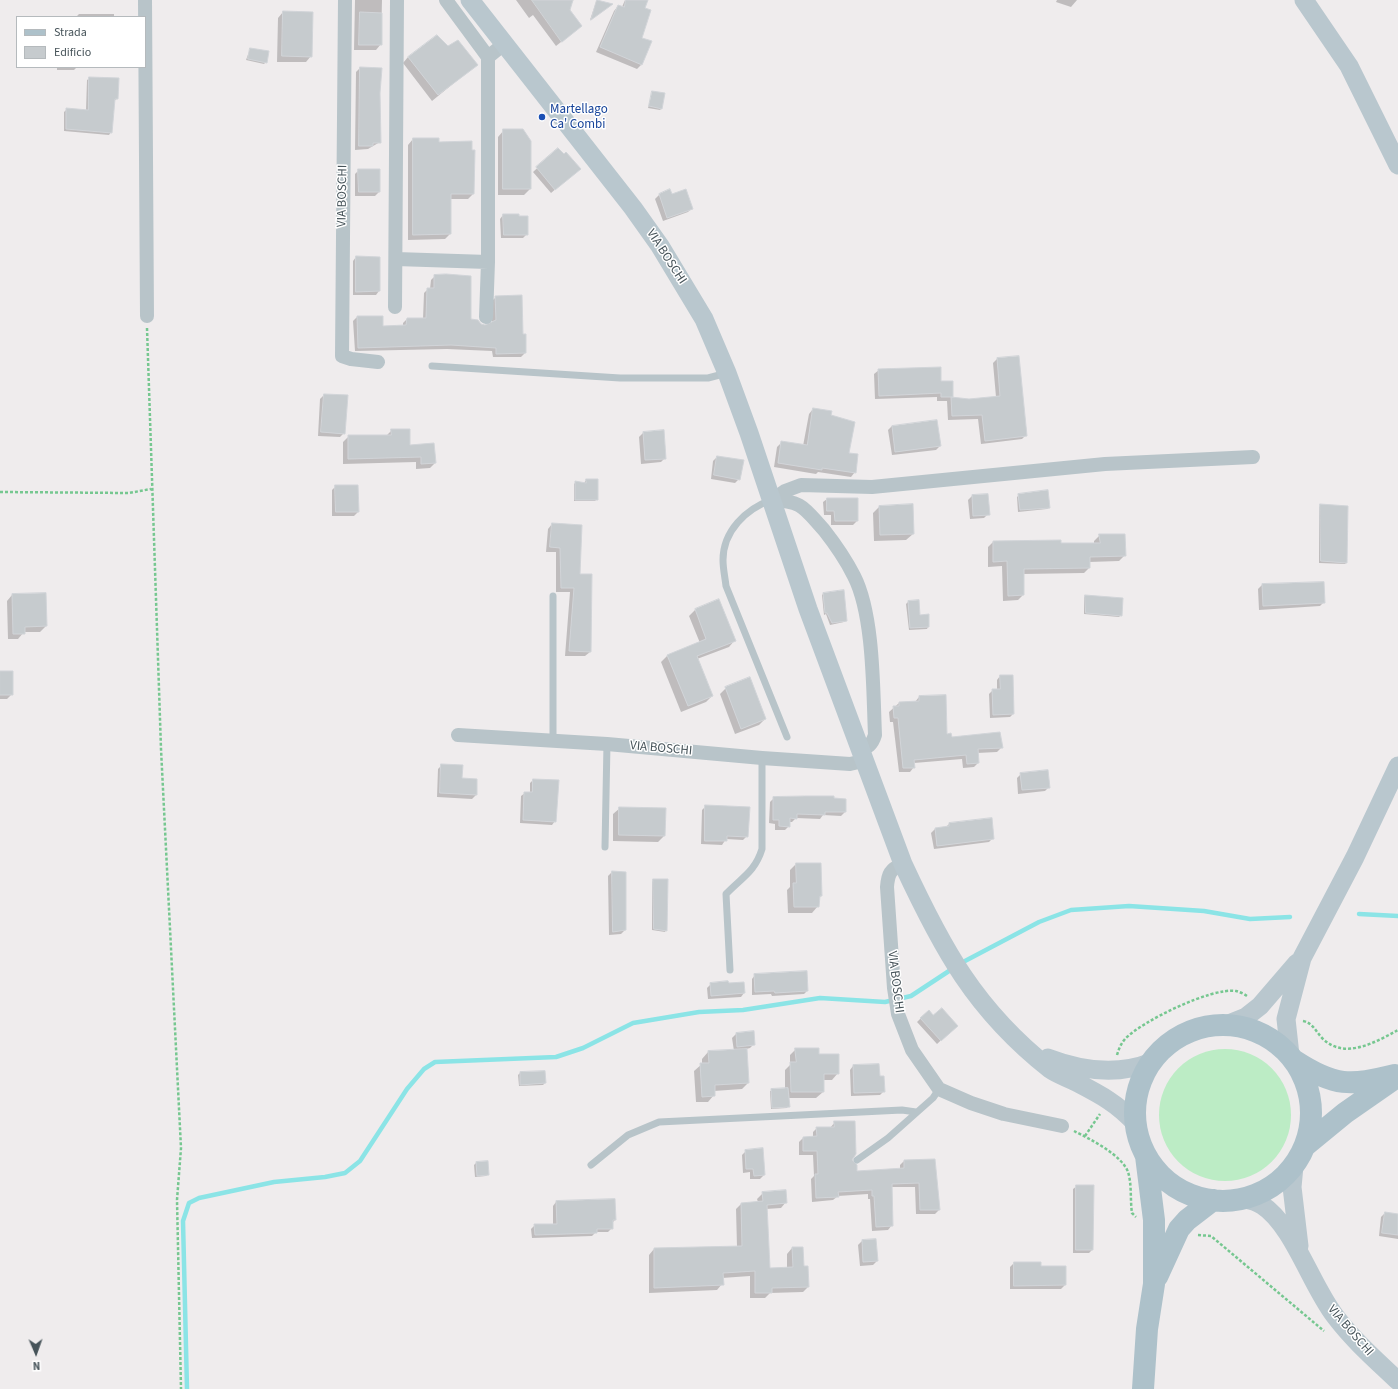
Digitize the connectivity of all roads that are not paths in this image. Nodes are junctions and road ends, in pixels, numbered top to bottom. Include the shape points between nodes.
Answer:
1 (146, 0) edge
2 (345, 0) edge
3 (397, 0) edge
4 (446, 0) edge
5 (470, 0) edge
6 (1304, 0) edge
7 (504, 44) junction
8 (488, 57) junction
9 (1398, 165) edge
10 (396, 259) junction
11 (488, 262) junction
12 (395, 307) dead end
13 (147, 316) road end
14 (486, 317) dead end
15 (378, 362) dead end
16 (432, 366) dead end
17 (727, 373) junction
18 (1253, 456) dead end
19 (772, 500) junction
20 (553, 596) dead end
21 (458, 735) dead end
22 (787, 737) dead end
23 (553, 741) junction
24 (607, 744) junction
25 (861, 756) junction
26 (762, 758) junction
27 (1398, 766) edge
28 (605, 847) dead end
29 (903, 864) junction
30 (1302, 958) junction
31 (730, 970) dead end
32 (1226, 1025) junction
33 (1026, 1050) junction
34 (1292, 1058) junction
35 (1152, 1062) junction
36 (1398, 1075) edge
37 (939, 1089) junction
38 (916, 1112) junction
39 (1136, 1124) junction
40 (1062, 1126) road end
41 (1306, 1145) junction
42 (1146, 1155) junction
43 (857, 1160) dead end
44 (591, 1165) dead end
45 (1294, 1166) junction
46 (1245, 1198) junction
47 (1212, 1200) junction
48 (1300, 1253) junction
49 (1154, 1284) junction
50 (1398, 1381) edge
51 (1143, 1389) edge

1 - 13 street
2 - 15 street, VIA BOSCHI via 342,356
3 - 10 street
4 - 8 street
5 - 7 main road, VIA BOSCHI
6 - 9 main road via 1349,66
7 - 8 street
7 - 17 main road, VIA BOSCHI via 660,246 704,319
8 - 11 street
10 - 11 street
10 - 12 street
11 - 14 street
16 - 17 lane via 620,378 708,378
17 - 19 main road, VIA BOSCHI
18 - 19 street via 1105,464 872,487 801,486 785,491
19 - 22 lane via 759,505 737,522 728,538 723,559 726,586
19 - 25 main road, VIA BOSCHI
19 - 25 street via 792,501 806,510 835,544 855,577 866,612 875,735 873,742
20 - 23 lane
21 - 23 street, VIA BOSCHI
23 - 24 street, VIA BOSCHI
24 - 26 street, VIA BOSCHI
24 - 28 lane
25 - 26 street, VIA BOSCHI via 850,764
25 - 29 main road, VIA BOSCHI
26 - 31 lane via 762,849 758,861 747,876 726,894
27 - 30 main road
29 - 33 main road, VIA BOSCHI via 924,909 961,975 992,1016
29 - 37 street, VIA BOSCHI via 890,871 887,877 898,1014 912,1050
30 - 32 main road via 1260,1006 1246,1017
30 - 34 main road via 1286,1019
32 - 34 main road via 1247,1028 1263,1034
32 - 35 main road via 1204,1027 1184,1034 1166,1046
33 - 35 main road, VIA BOSCHI via 1077,1067 1107,1071 1128,1069
33 - 39 main road, VIA BOSCHI via 1052,1070 1116,1104
34 - 36 main road via 1312,1072 1334,1082 1351,1084
34 - 41 main road via 1308,1087 1312,1116
35 - 39 main road via 1141,1081 1136,1102
36 - 41 main road
37 - 38 lane
37 - 40 street via 1004,1114
38 - 43 lane via 888,1138
38 - 44 lane via 902,1110 659,1122 628,1134
39 - 42 main road via 1139,1140
41 - 45 main road
42 - 47 main road via 1158,1172 1174,1186 1192,1195
42 - 49 main road via 1154,1220
45 - 46 main road via 1272,1186
45 - 48 main road, VIA BOSCHI via 1294,1219
46 - 47 main road
46 - 48 main road, VIA BOSCHI via 1261,1204 1276,1216
47 - 49 main road via 1179,1229
48 - 50 main road, VIA BOSCHI via 1334,1316
49 - 51 main road via 1148,1321

